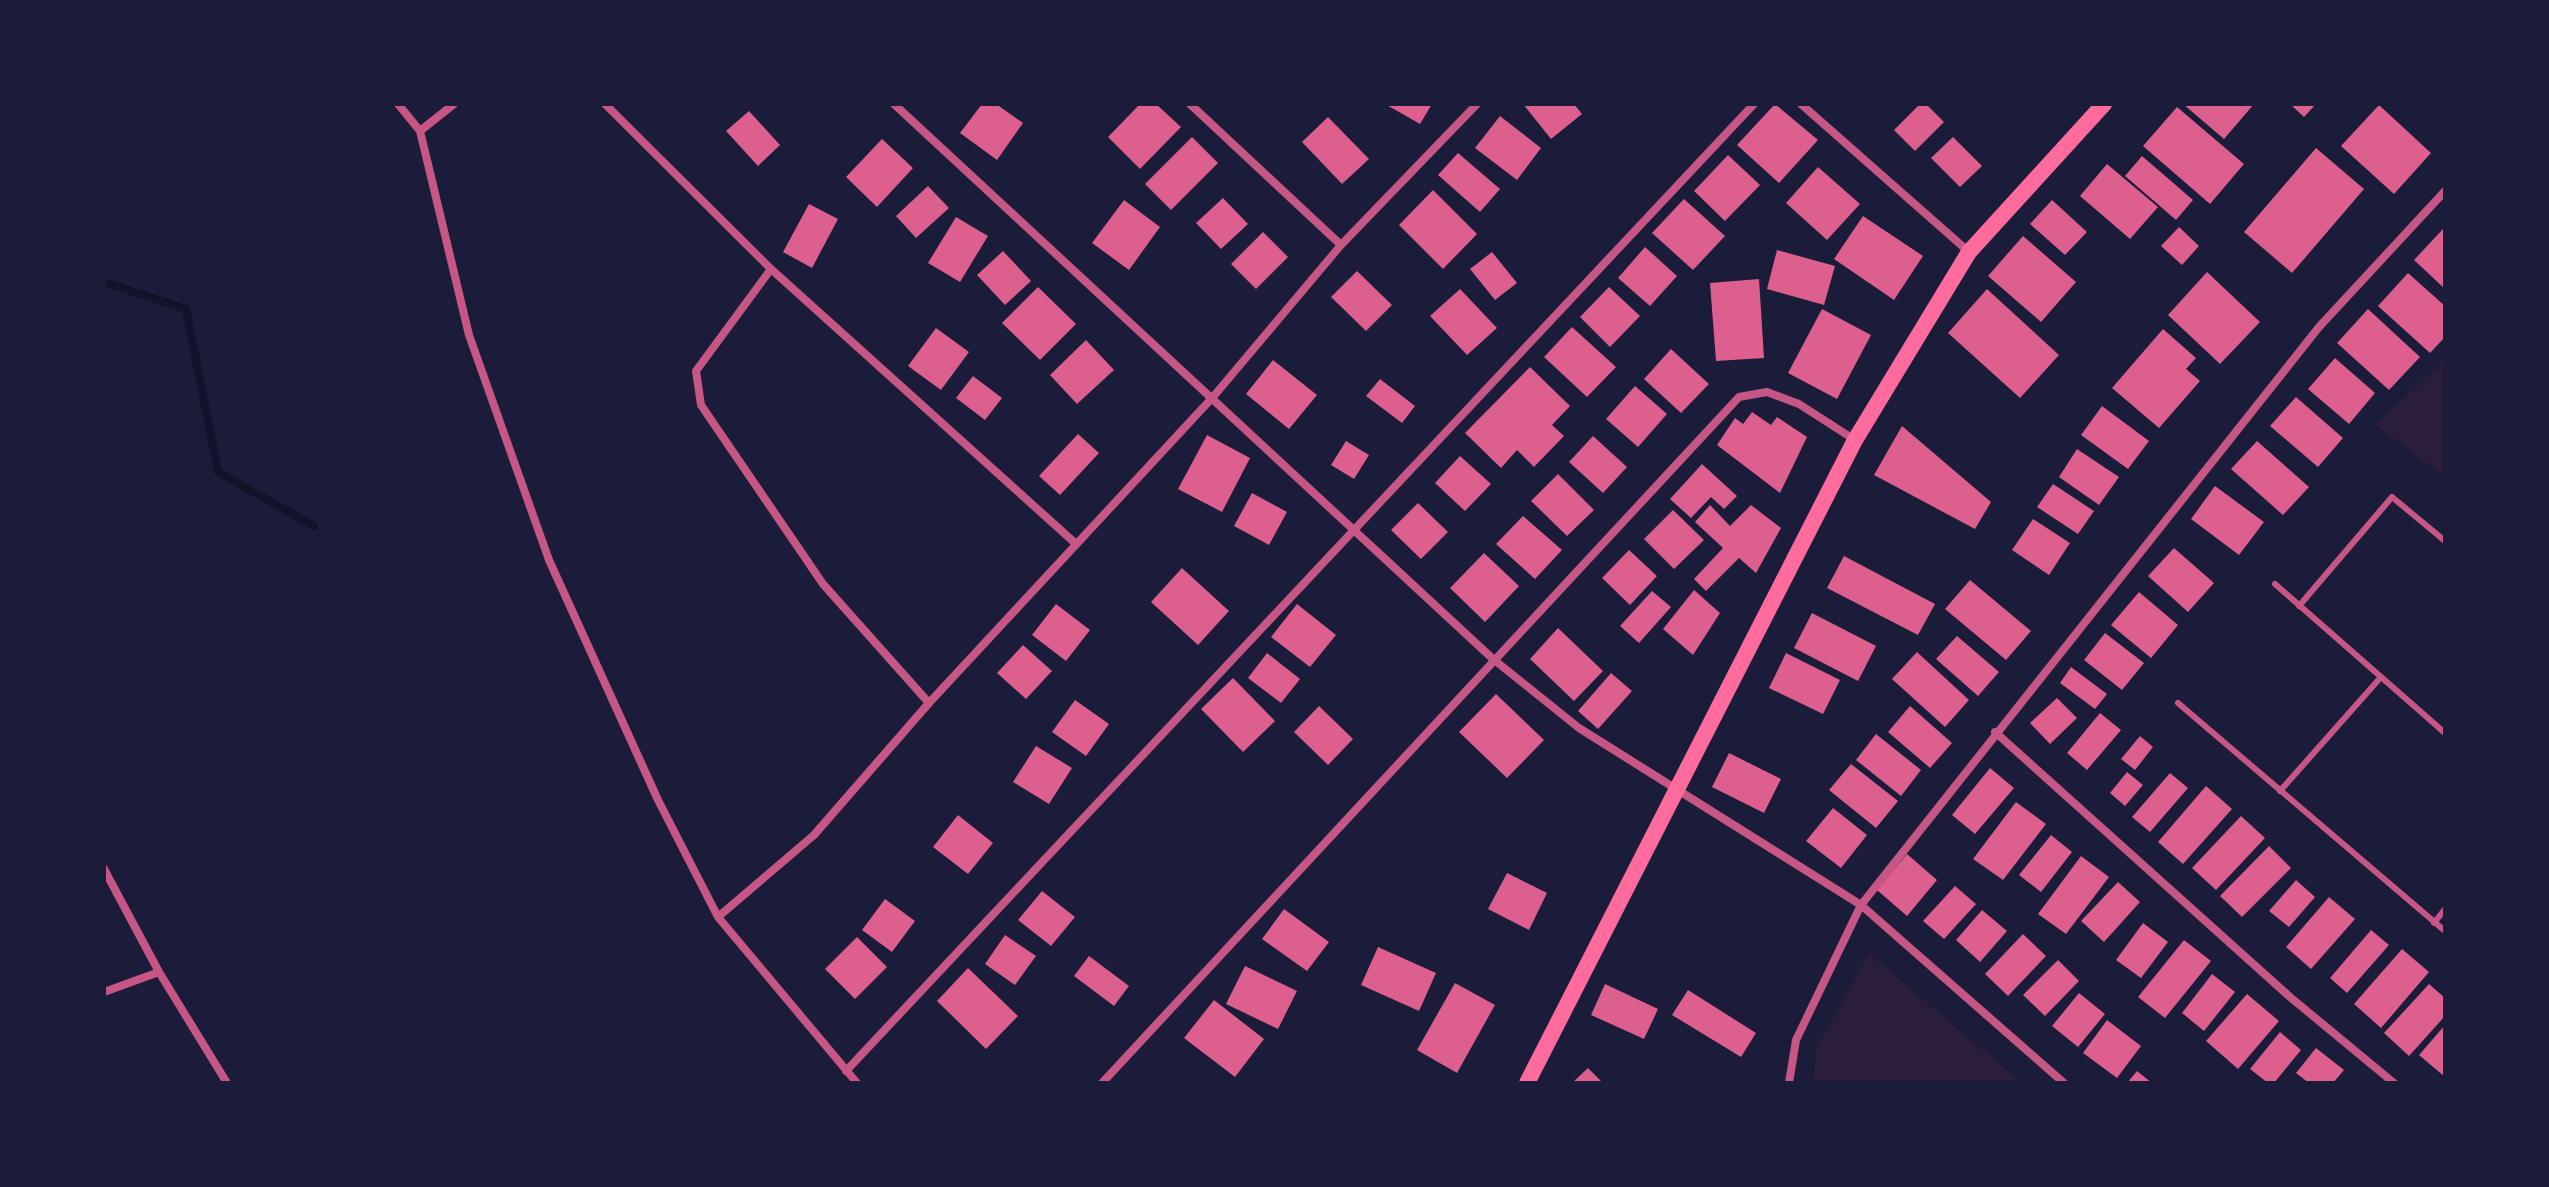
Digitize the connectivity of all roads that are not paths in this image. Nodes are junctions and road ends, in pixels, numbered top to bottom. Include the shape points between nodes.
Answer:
1 (398, 104) edge
2 (454, 104) edge
3 (605, 104) edge
4 (894, 104) edge
5 (1190, 104) edge
6 (1477, 104) edge
7 (1754, 104) edge
8 (1801, 104) edge
9 (2104, 104) edge
10 (420, 131) junction
11 (2445, 191) edge
12 (1341, 245) junction
13 (1969, 252) junction
14 (771, 269) junction
15 (1213, 397) junction
16 (1855, 440) junction
17 (1353, 529) junction
18 (2445, 541) edge
19 (1075, 543) junction
20 (2275, 584) dead end
21 (2299, 606) junction
22 (1493, 659) junction
23 (2381, 677) junction
24 (929, 703) junction
25 (2178, 703) dead end
26 (1995, 732) junction
27 (2445, 733) edge
28 (1677, 788) junction
29 (2280, 791) junction
30 (104, 869) edge
31 (1861, 905) junction
32 (2445, 909) edge
33 (718, 917) junction
34 (2434, 923) junction
35 (2445, 931) edge
36 (159, 972) junction
37 (104, 992) edge
38 (846, 1071) junction
39 (227, 1083) edge
40 (857, 1083) edge
41 (1102, 1083) edge
42 (1527, 1083) edge
43 (1789, 1083) edge
44 (2064, 1083) edge
45 (2394, 1083) edge

1 - 10 street
2 - 10 street
3 - 14 street
4 - 15 street
5 - 12 street
6 - 12 street
7 - 17 street
8 - 13 street
9 - 13 main road
10 - 33 street via 469,335 549,560 658,800
11 - 26 street via 2319,327
12 - 15 street
13 - 16 main road
14 - 19 street
14 - 24 street via 696,371 701,405 823,584
15 - 17 street
15 - 19 street
16 - 22 street via 1799,404 1767,392 1739,397
16 - 28 main road
17 - 22 street
17 - 38 street
18 - 21 lane via 2392,497
19 - 24 street
20 - 21 lane
21 - 23 lane
22 - 28 street via 1579,728
22 - 41 street
23 - 27 lane
23 - 29 lane
24 - 33 street via 814,835
25 - 29 lane
26 - 31 street
26 - 45 street via 2290,997
28 - 31 street
28 - 42 main road
29 - 34 lane
30 - 36 street
31 - 43 street via 1796,1040
31 - 44 street
32 - 34 lane
33 - 38 street
34 - 35 lane
36 - 37 street
36 - 39 street
38 - 40 street

